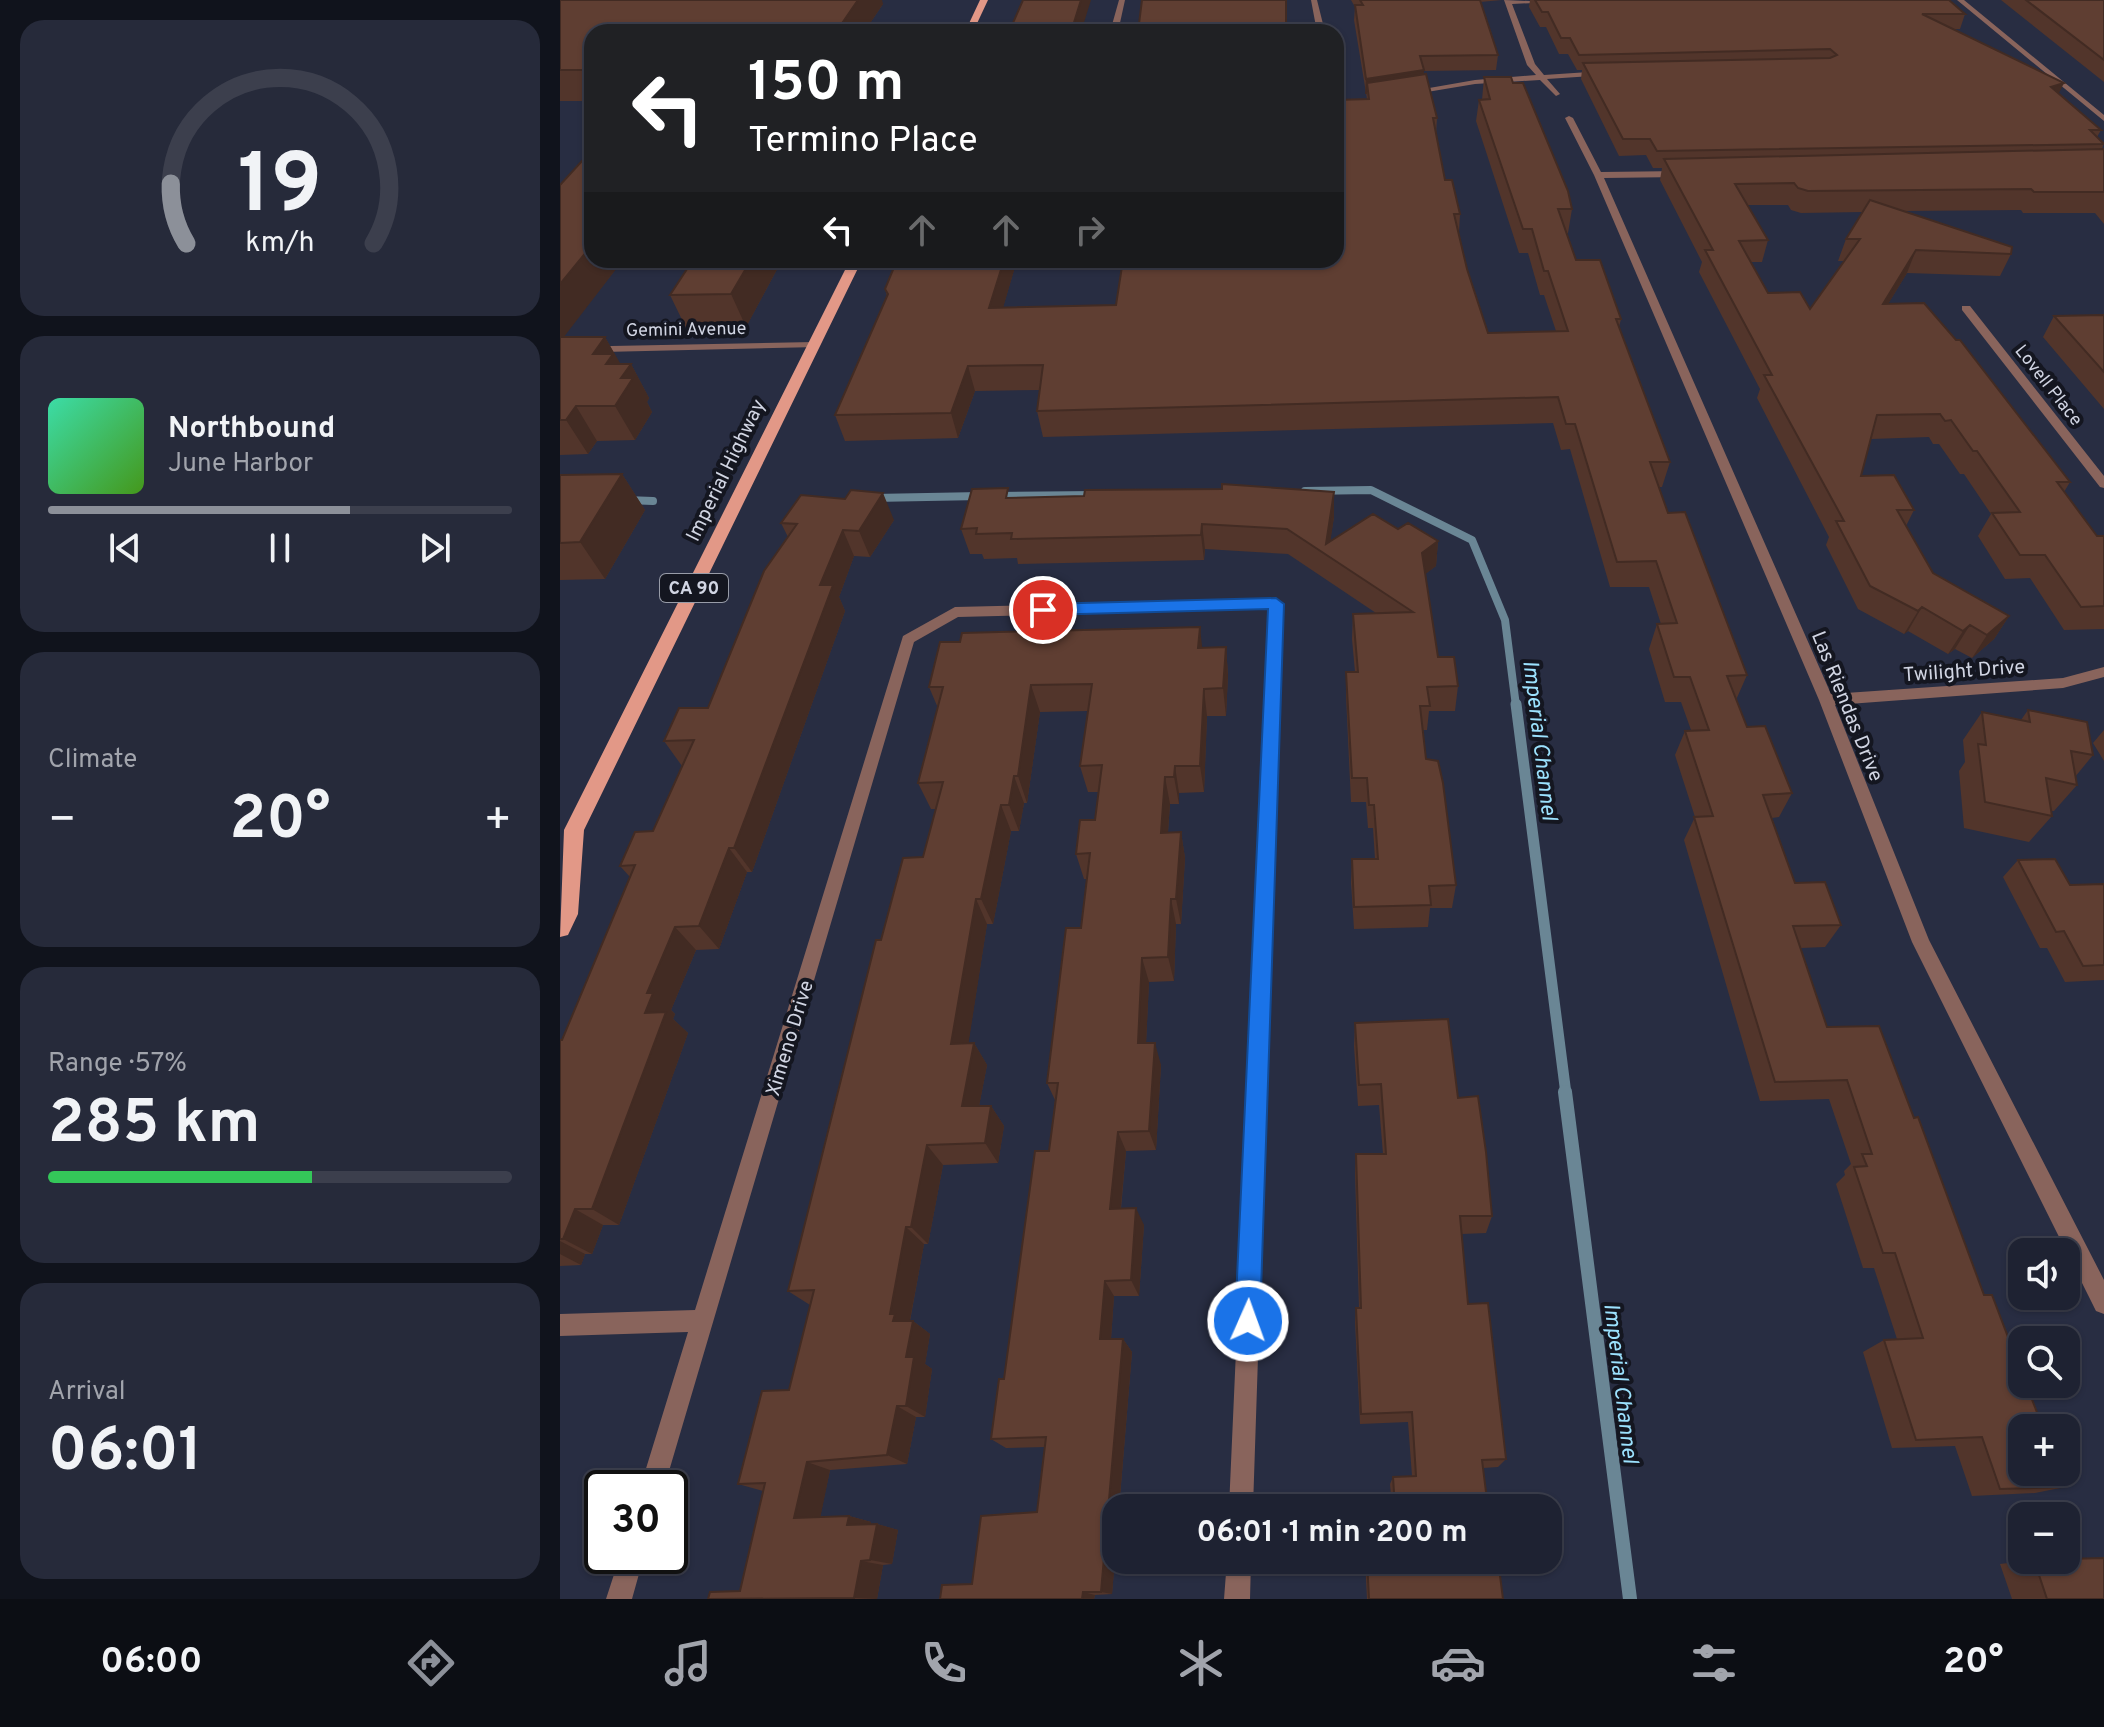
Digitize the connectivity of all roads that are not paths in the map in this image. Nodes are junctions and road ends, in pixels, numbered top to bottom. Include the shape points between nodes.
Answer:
1 (984, 0) edge
2 (1122, 0) edge
3 (1314, 0) edge
4 (1960, 0) edge
5 (1508, 1) edge
6 (1567, 1) edge
7 (973, 24) edge
8 (1116, 24) edge
9 (1319, 24) edge
10 (1610, 73) edge
11 (1540, 76) junction
12 (1556, 94) dead end
13 (1399, 96) edge
14 (1569, 118) dead end
15 (2104, 119) edge
16 (1693, 173) edge
17 (1598, 175) junction
18 (852, 268) edge
19 (1966, 308) dead end
20 (814, 345) junction
21 (560, 350) edge
22 (2104, 484) edge
23 (2104, 672) edge
24 (1826, 700) junction
25 (567, 836) edge
26 (560, 928) edge
27 (2095, 1261) edge
28 (2104, 1303) edge
29 (703, 1321) junction
30 (560, 1325) edge
31 (657, 1470) edge
32 (1242, 1494) edge
33 (627, 1574) edge
34 (1238, 1574) edge
35 (619, 1599) edge
36 (1237, 1599) edge

1 - 7 main road
2 - 8 street
3 - 9 street
4 - 15 street
5 - 6 street
5 - 11 street
10 - 11 street
11 - 12 street
11 - 13 street
14 - 17 street, Las Riendas Drive
16 - 17 street
17 - 24 street, Las Riendas Drive
18 - 20 main road, Imperial Highway / CA 90
19 - 22 street, Lovell Place
20 - 21 street, Gemini Avenue
20 - 25 main road, Imperial Highway / CA 90
23 - 24 street, Twilight Drive via 2063,683
24 - 27 street, Las Riendas Drive via 1921,942
25 - 26 main road, Imperial Highway / CA 90 via 567,914
27 - 28 street, Las Riendas Drive
29 - 30 street
29 - 31 street, Ximeno Drive
29 - 32 street, Ximeno Drive via 908,639 955,612 1276,604
33 - 35 street
34 - 36 street

